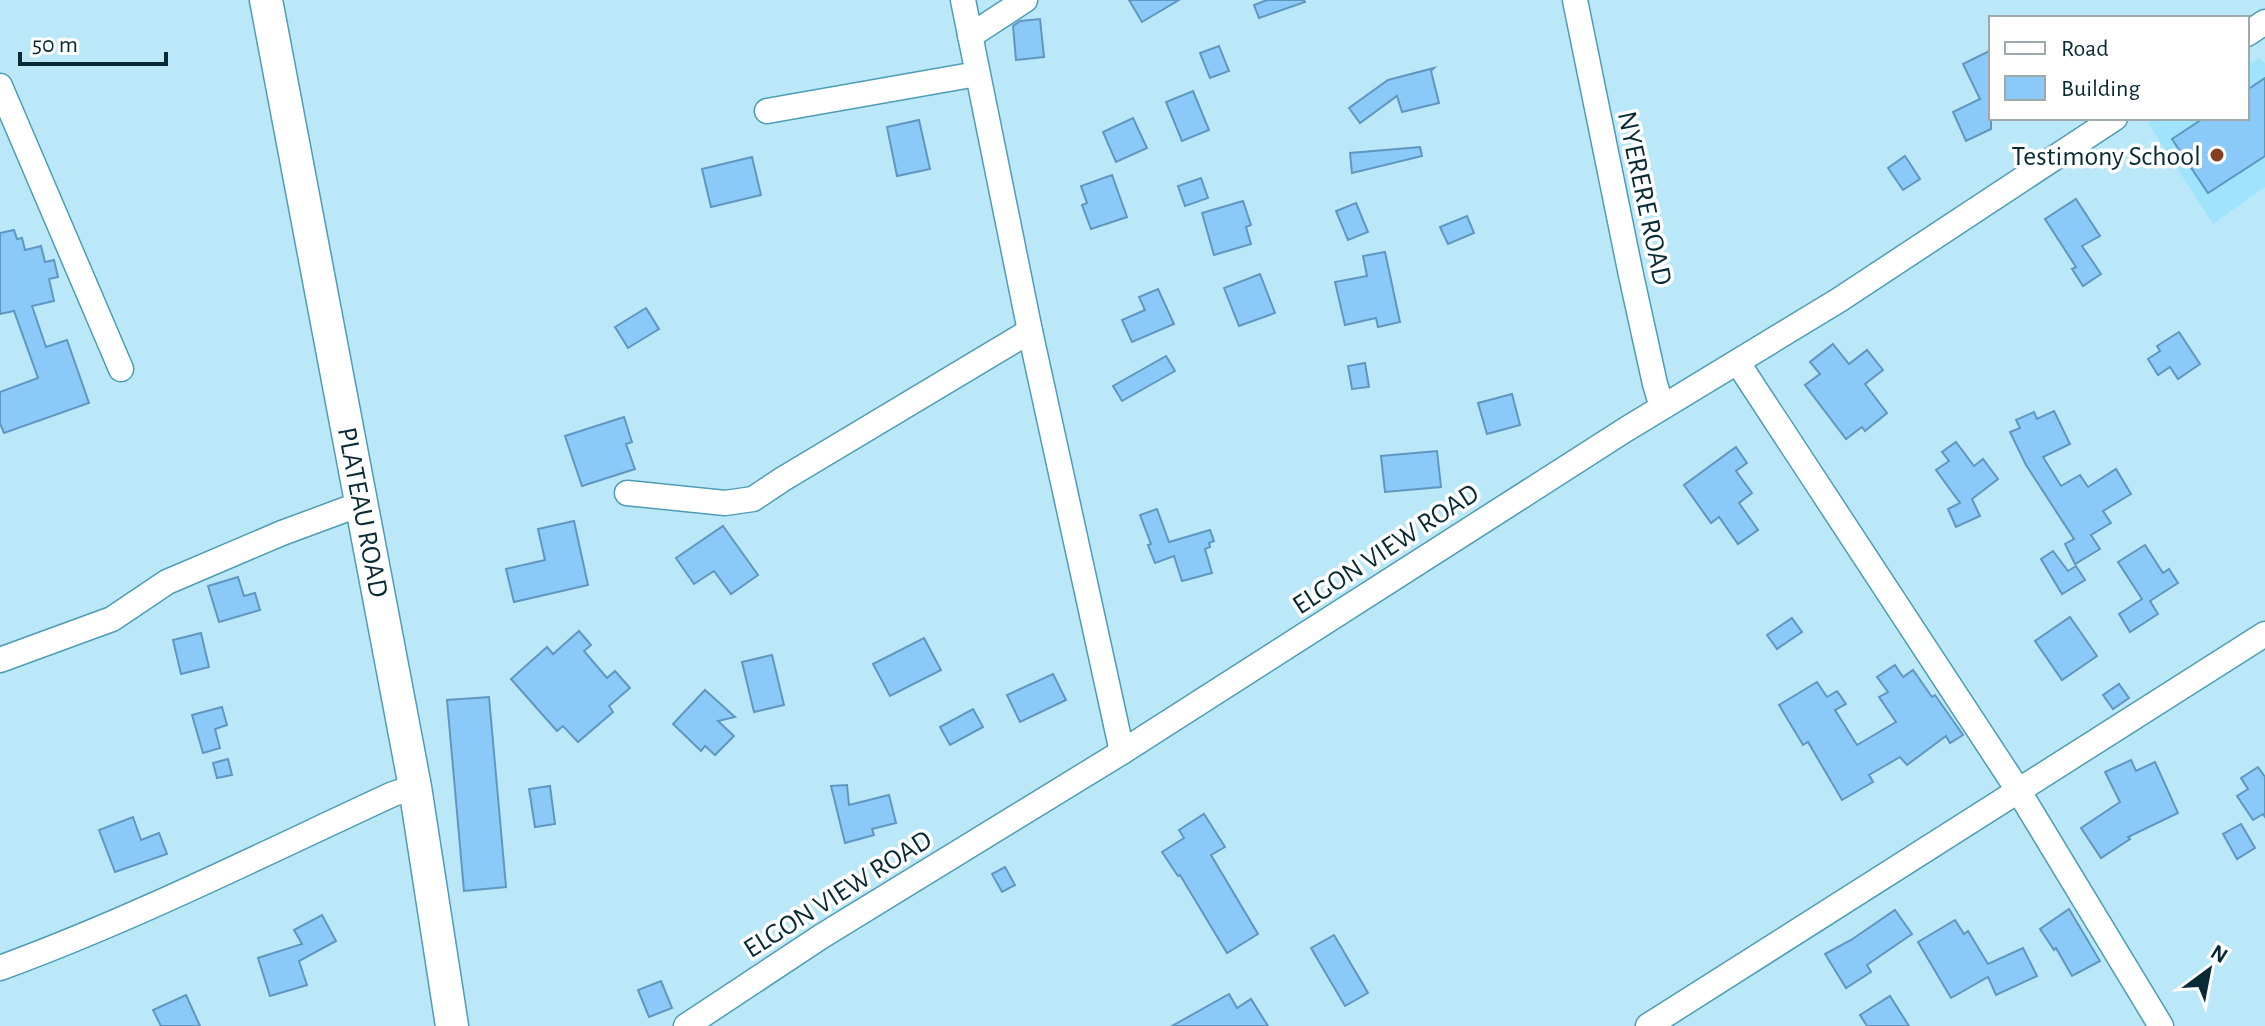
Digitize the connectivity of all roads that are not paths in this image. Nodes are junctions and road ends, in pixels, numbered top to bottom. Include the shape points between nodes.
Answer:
1 (266, 0) edge
2 (963, 0) edge
3 (1025, 0) edge
4 (1575, 0) edge
5 (970, 36) junction
6 (977, 74) junction
7 (0, 86) edge
8 (767, 111) dead end
9 (2112, 120) edge
10 (1030, 331) junction
11 (1738, 363) junction
12 (121, 369) dead end
13 (1662, 407) junction
14 (627, 493) dead end
15 (363, 503) junction
16 (2265, 634) edge
17 (0, 660) edge
18 (1122, 752) junction
19 (415, 787) junction
20 (2018, 790) junction
21 (0, 968) edge
22 (694, 1024) edge
23 (452, 1026) edge
24 (1648, 1026) edge
25 (2161, 1026) edge

1 - 15 street, PLATEAU ROAD
2 - 5 street
3 - 5 street
4 - 13 street, NYERERE ROAD
5 - 6 street
6 - 8 street
6 - 10 street
7 - 12 street
9 - 11 street, ELGON VIEW ROAD
10 - 14 street via 753,499 725,503
10 - 18 street
11 - 13 street, ELGON VIEW ROAD
11 - 20 street
13 - 18 street, ELGON VIEW ROAD
15 - 17 street via 167,582 112,619
15 - 19 street, PLATEAU ROAD
16 - 20 street
18 - 22 street, ELGON VIEW ROAD via 822,936
19 - 21 street
19 - 23 street, PLATEAU ROAD
20 - 24 street
20 - 25 street

